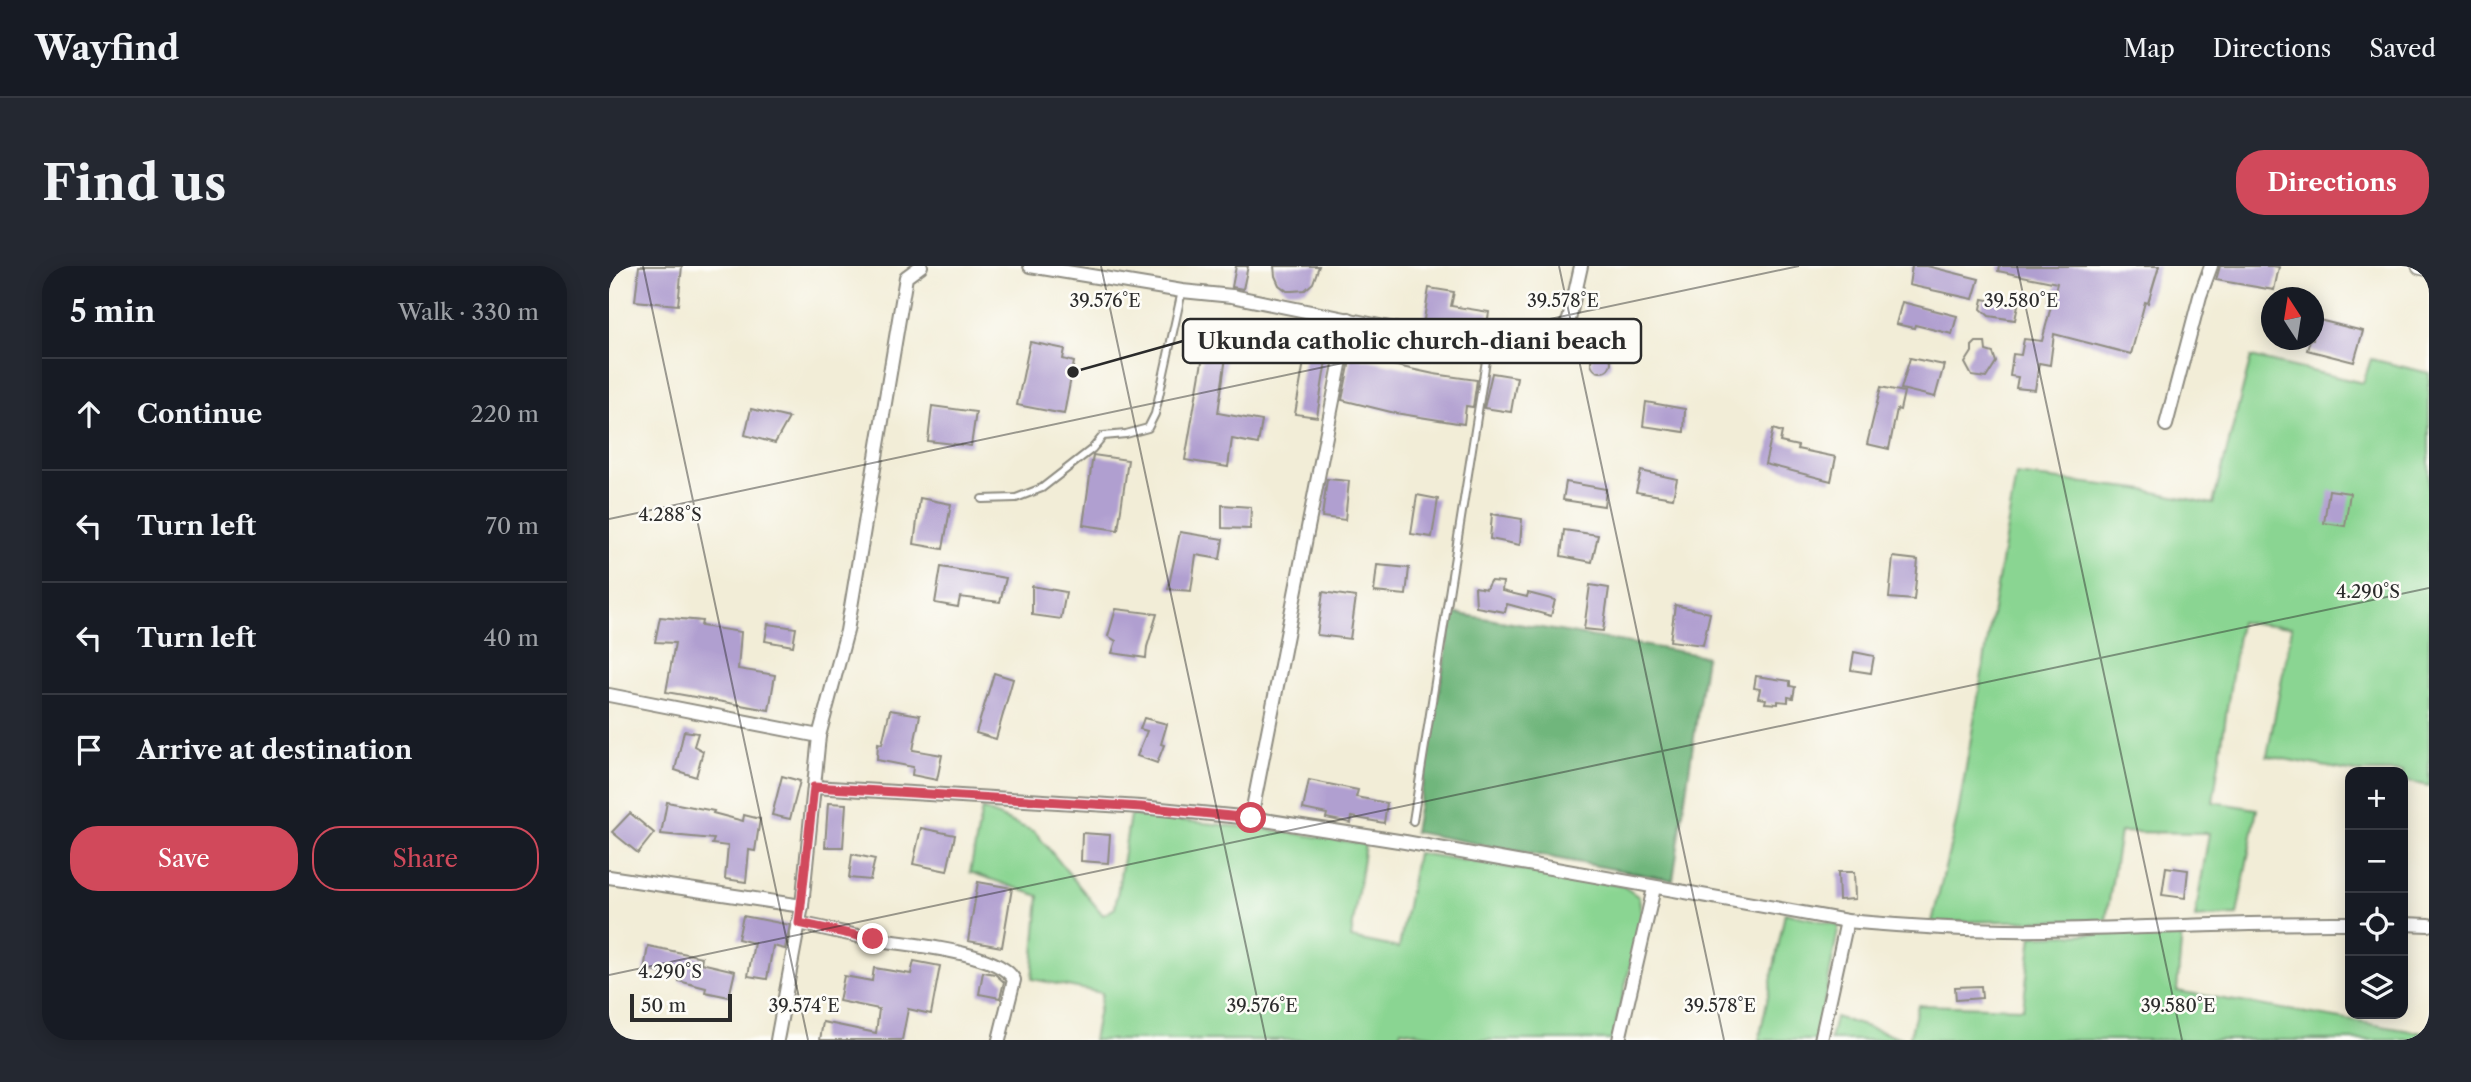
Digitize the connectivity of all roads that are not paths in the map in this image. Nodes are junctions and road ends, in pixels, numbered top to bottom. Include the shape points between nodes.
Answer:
1 (921, 266) edge
2 (1030, 266) edge
3 (1581, 266) edge
4 (2211, 266) edge
5 (2420, 266) edge
6 (2429, 268) edge
7 (906, 271) edge
8 (1182, 291) junction
9 (1349, 319) junction
10 (1488, 348) junction
11 (2166, 425) dead end
12 (982, 499) dead end
13 (609, 695) edge
14 (819, 736) junction
15 (814, 787) junction
16 (1251, 818) junction
17 (1413, 821) dead end
18 (609, 877) edge
19 (1654, 888) junction
20 (801, 906) junction
21 (1847, 921) junction
22 (799, 923) junction
23 (2345, 923) edge
24 (2408, 924) edge
25 (2429, 925) edge
26 (777, 1040) edge
27 (999, 1040) edge
28 (1619, 1040) edge
29 (1821, 1040) edge

1 - 7 street
2 - 8 street
3 - 10 street via 1569,320 1553,345 1542,350
4 - 11 street
5 - 6 main road
7 - 14 street via 847,631
8 - 9 street
8 - 12 lane via 1148,428 1103,436 1042,488 1027,495
9 - 10 street
9 - 16 street
10 - 17 lane
13 - 14 street
14 - 15 street
15 - 16 street
15 - 20 street
16 - 19 street
18 - 20 street
19 - 21 street
19 - 28 street
20 - 22 street
21 - 23 street via 2043,930
21 - 29 street
22 - 26 street
22 - 27 street via 947,950 999,965 1014,980
24 - 25 street

